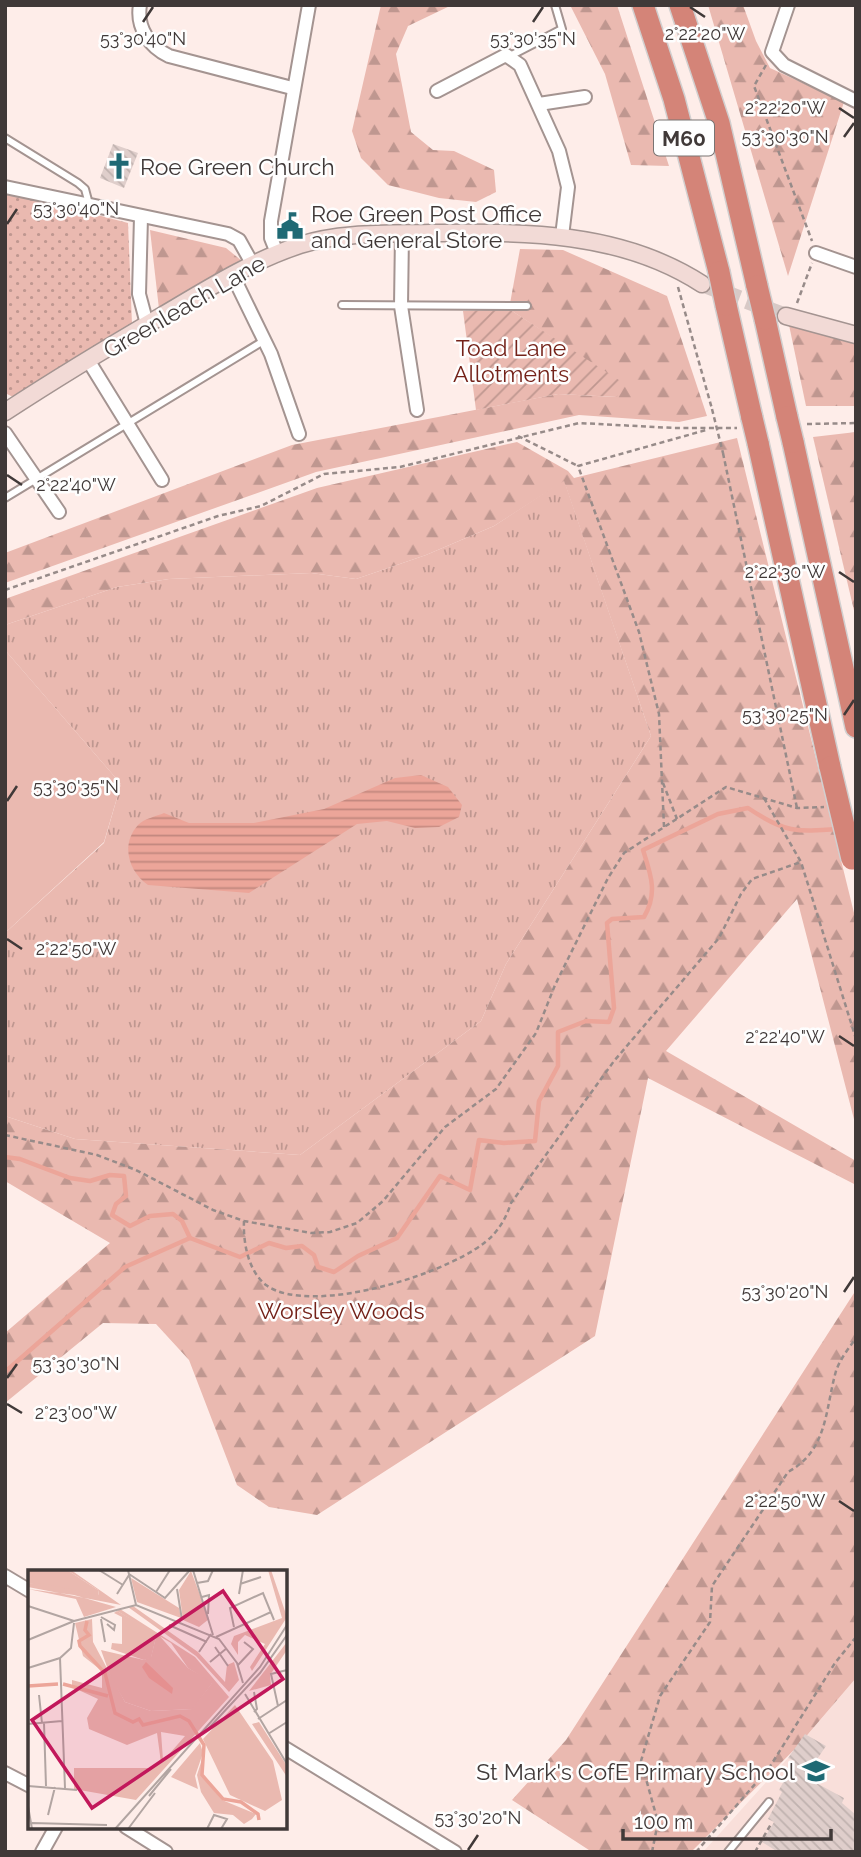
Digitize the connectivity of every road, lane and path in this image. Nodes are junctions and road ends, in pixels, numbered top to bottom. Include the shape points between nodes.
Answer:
1 (140, 5) edge
2 (309, 5) edge
3 (555, 5) edge
4 (643, 5) edge
5 (680, 5) edge
6 (788, 5) edge
7 (772, 52) junction
8 (509, 57) junction
9 (292, 89) junction
10 (437, 91) dead end
11 (585, 97) dead end
12 (856, 101) edge
13 (539, 104) junction
14 (5, 138) edge
15 (5, 187) edge
16 (89, 206) junction
17 (141, 218) junction
18 (402, 233) junction
19 (562, 236) junction
20 (277, 253) junction
21 (816, 253) junction
22 (672, 264) junction
23 (253, 265) junction
24 (856, 268) edge
25 (232, 274) junction
26 (710, 278) junction
27 (342, 305) dead end
28 (401, 306) junction
29 (527, 306) dead end
30 (781, 318) junction
31 (147, 324) junction
32 (856, 335) edge
33 (265, 340) junction
34 (88, 360) junction
35 (8, 406) edge
36 (417, 410) dead end
37 (126, 422) junction
38 (839, 423) dead end
39 (856, 423) edge
40 (5, 433) edge
41 (299, 434) dead end
42 (517, 436) junction
43 (578, 466) junction
44 (34, 478) junction
45 (162, 480) dead end
46 (5, 498) edge
47 (59, 512) dead end
48 (5, 590) edge
49 (856, 727) edge
50 (662, 781) junction
51 (764, 798) junction
52 (816, 807) dead end
53 (797, 808) junction
54 (677, 819) junction
55 (664, 827) junction
56 (801, 862) junction
57 (854, 866) edge
58 (856, 1039) edge
59 (5, 1135) edge
60 (244, 1221) junction
61 (856, 1338) edge
62 (5, 1576) edge
63 (28, 1590) edge
64 (856, 1637) edge
65 (287, 1749) edge
66 (5, 1773) edge
67 (28, 1785) edge
68 (769, 1802) dead end
69 (771, 1824) dead end
70 (56, 1829) edge
71 (129, 1829) edge
72 (43, 1852) edge
73 (166, 1852) edge
74 (455, 1852) edge
75 (652, 1852) edge
76 (696, 1852) edge
77 (728, 1852) edge
78 (755, 1852) edge

1 - 9 street via 152,47 169,56
2 - 9 street
3 - 8 lane via 562,29
4 - 26 highway, M60 via 674,99
5 - 30 highway, M60, bridge via 719,122 757,286
6 - 7 street
7 - 12 street via 784,65
7 - 21 path via 754,86
8 - 10 street
8 - 13 street via 520,65
9 - 20 street via 271,221
11 - 13 street
13 - 19 street via 568,187
14 - 16 lane via 78,183 85,189
15 - 16 street
16 - 17 street
17 - 23 street via 228,234 239,240
17 - 31 street via 139,294
18 - 19 street, Greenleach Lane
18 - 20 street, Greenleach Lane via 322,240
18 - 28 street
19 - 22 street, Greenleach Lane via 630,249
20 - 23 street, Greenleach Lane
21 - 24 street
21 - 30 path
22 - 26 street, Greenleach Lane
22 - 53 path, bridge via 723,453
23 - 25 street, Greenleach Lane
25 - 31 street, Greenleach Lane
25 - 33 street
26 - 57 highway, M60, bridge via 726,305
27 - 28 lane
28 - 29 lane
28 - 36 street
30 - 32 street
30 - 49 highway, M60, bridge via 787,417
31 - 34 street, Greenleach Lane
33 - 37 lane
33 - 41 street
34 - 35 street, Greenleach Lane
34 - 37 street
37 - 44 lane
37 - 45 street
38 - 39 path
40 - 44 street
42 - 43 path
42 - 43 path via 579,423 709,429
42 - 48 path via 400,467 324,474 248,511 218,516
43 - 50 path via 639,632 659,714
44 - 46 lane
44 - 47 street
50 - 54 path
50 - 55 path
51 - 53 path
51 - 54 path via 726,788
51 - 56 path
52 - 53 path
54 - 55 path
55 - 60 path via 617,862 536,1033 496,1089 434,1138 383,1201 357,1223 330,1232
56 - 58 path
56 - 60 path via 752,879 719,937 593,1088 492,1237 438,1269 362,1291 321,1295 282,1292 265,1284 248,1254
59 - 60 path via 97,1155
61 - 75 path via 837,1368 821,1436 806,1462 788,1472 712,1586 710,1622 660,1696 641,1760 658,1822
62 - 63 street
64 - 76 path via 769,1768
65 - 74 street
66 - 67 street
68 - 77 lane
69 - 78 path
70 - 72 street
71 - 73 street

